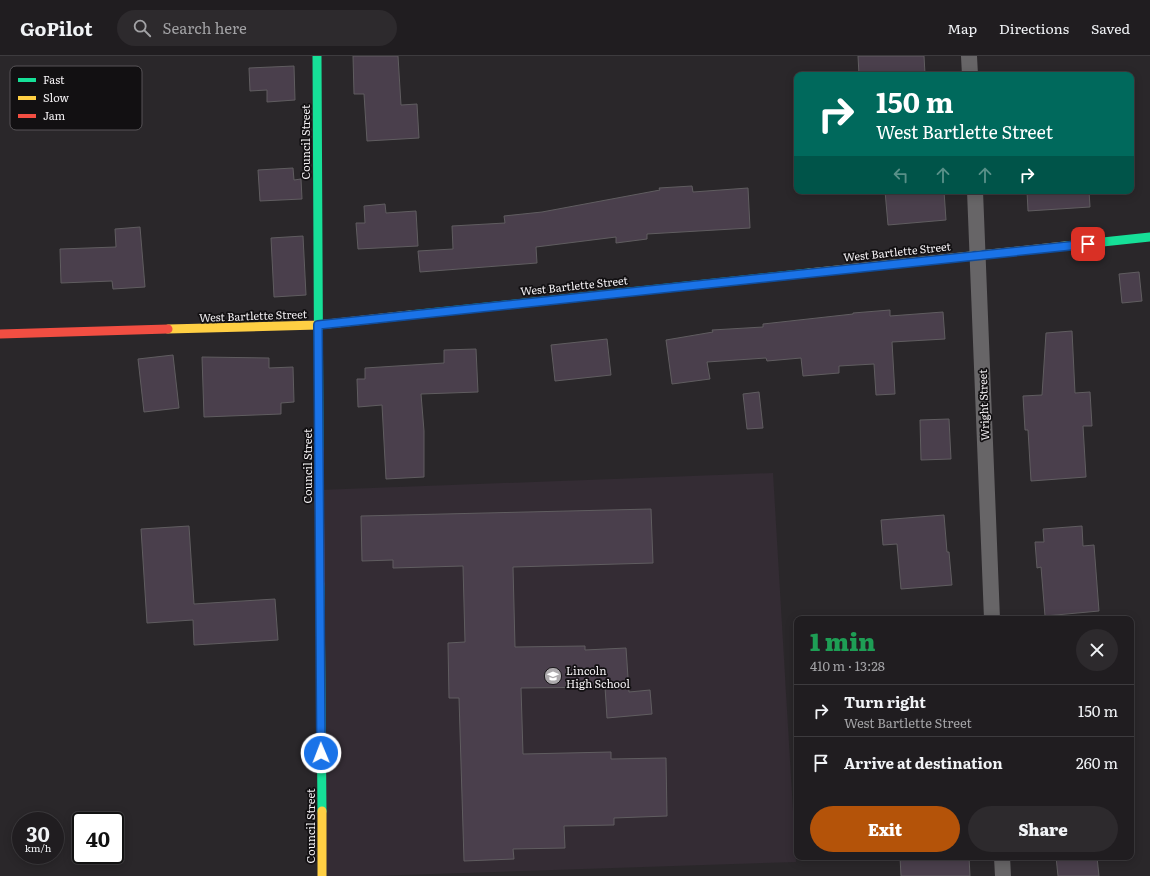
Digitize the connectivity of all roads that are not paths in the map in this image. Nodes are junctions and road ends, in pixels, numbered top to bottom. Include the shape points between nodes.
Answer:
1 (317, 56) edge
2 (969, 56) edge
3 (970, 72) edge
4 (975, 194) edge
5 (1150, 237) edge
6 (977, 254) junction
7 (318, 325) junction
8 (0, 334) edge
9 (992, 616) edge
10 (1002, 860) edge
11 (322, 876) edge
12 (1003, 876) edge

1 - 7 street, Council Street
2 - 3 street
4 - 6 street, Wright Street
5 - 6 street, West Bartlette Street
6 - 7 street, West Bartlette Street
6 - 9 street, Wright Street
7 - 8 street, West Bartlette Street
7 - 11 street, Council Street
10 - 12 street

